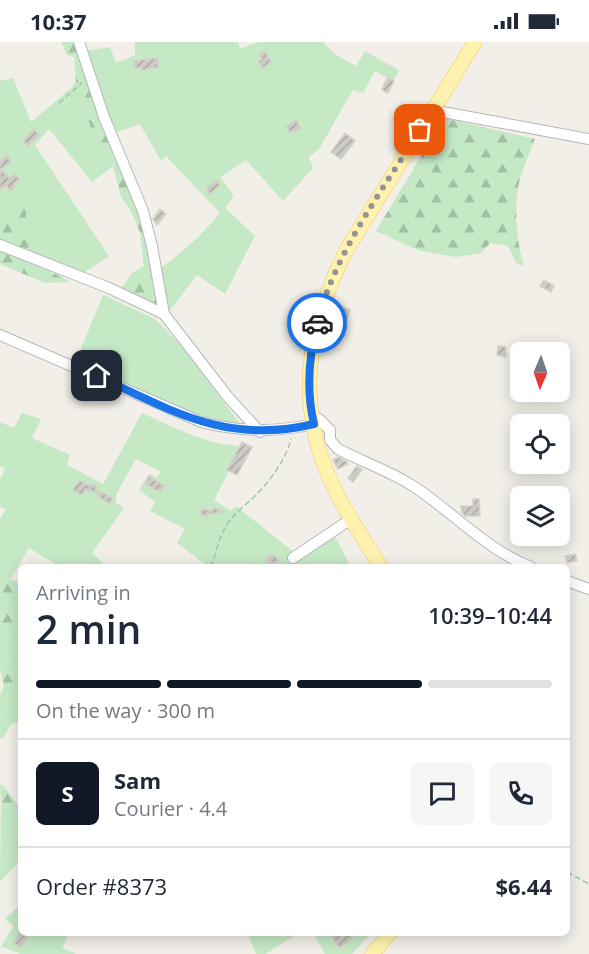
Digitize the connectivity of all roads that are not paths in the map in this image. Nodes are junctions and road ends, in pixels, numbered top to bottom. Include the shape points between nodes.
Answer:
1 (79, 42) edge
2 (475, 42) edge
3 (432, 110) junction
4 (589, 139) edge
5 (0, 245) edge
6 (164, 314) junction
7 (0, 335) edge
8 (312, 419) junction
9 (261, 432) junction
10 (351, 519) junction
11 (293, 558) dead end
12 (379, 564) edge
13 (523, 564) edge
14 (570, 582) edge
15 (589, 589) edge
16 (387, 936) edge
17 (372, 954) edge

1 - 6 street via 104,117 143,211
2 - 3 main road
3 - 4 street
3 - 8 main road via 333,277 315,333 308,386
5 - 6 street
6 - 9 street via 228,397
7 - 9 street via 201,422
8 - 9 street via 293,429
8 - 10 main road via 323,461
8 - 13 street via 330,430 330,440 338,449 412,485 489,545
10 - 11 street
10 - 12 main road
14 - 15 street
16 - 17 main road

